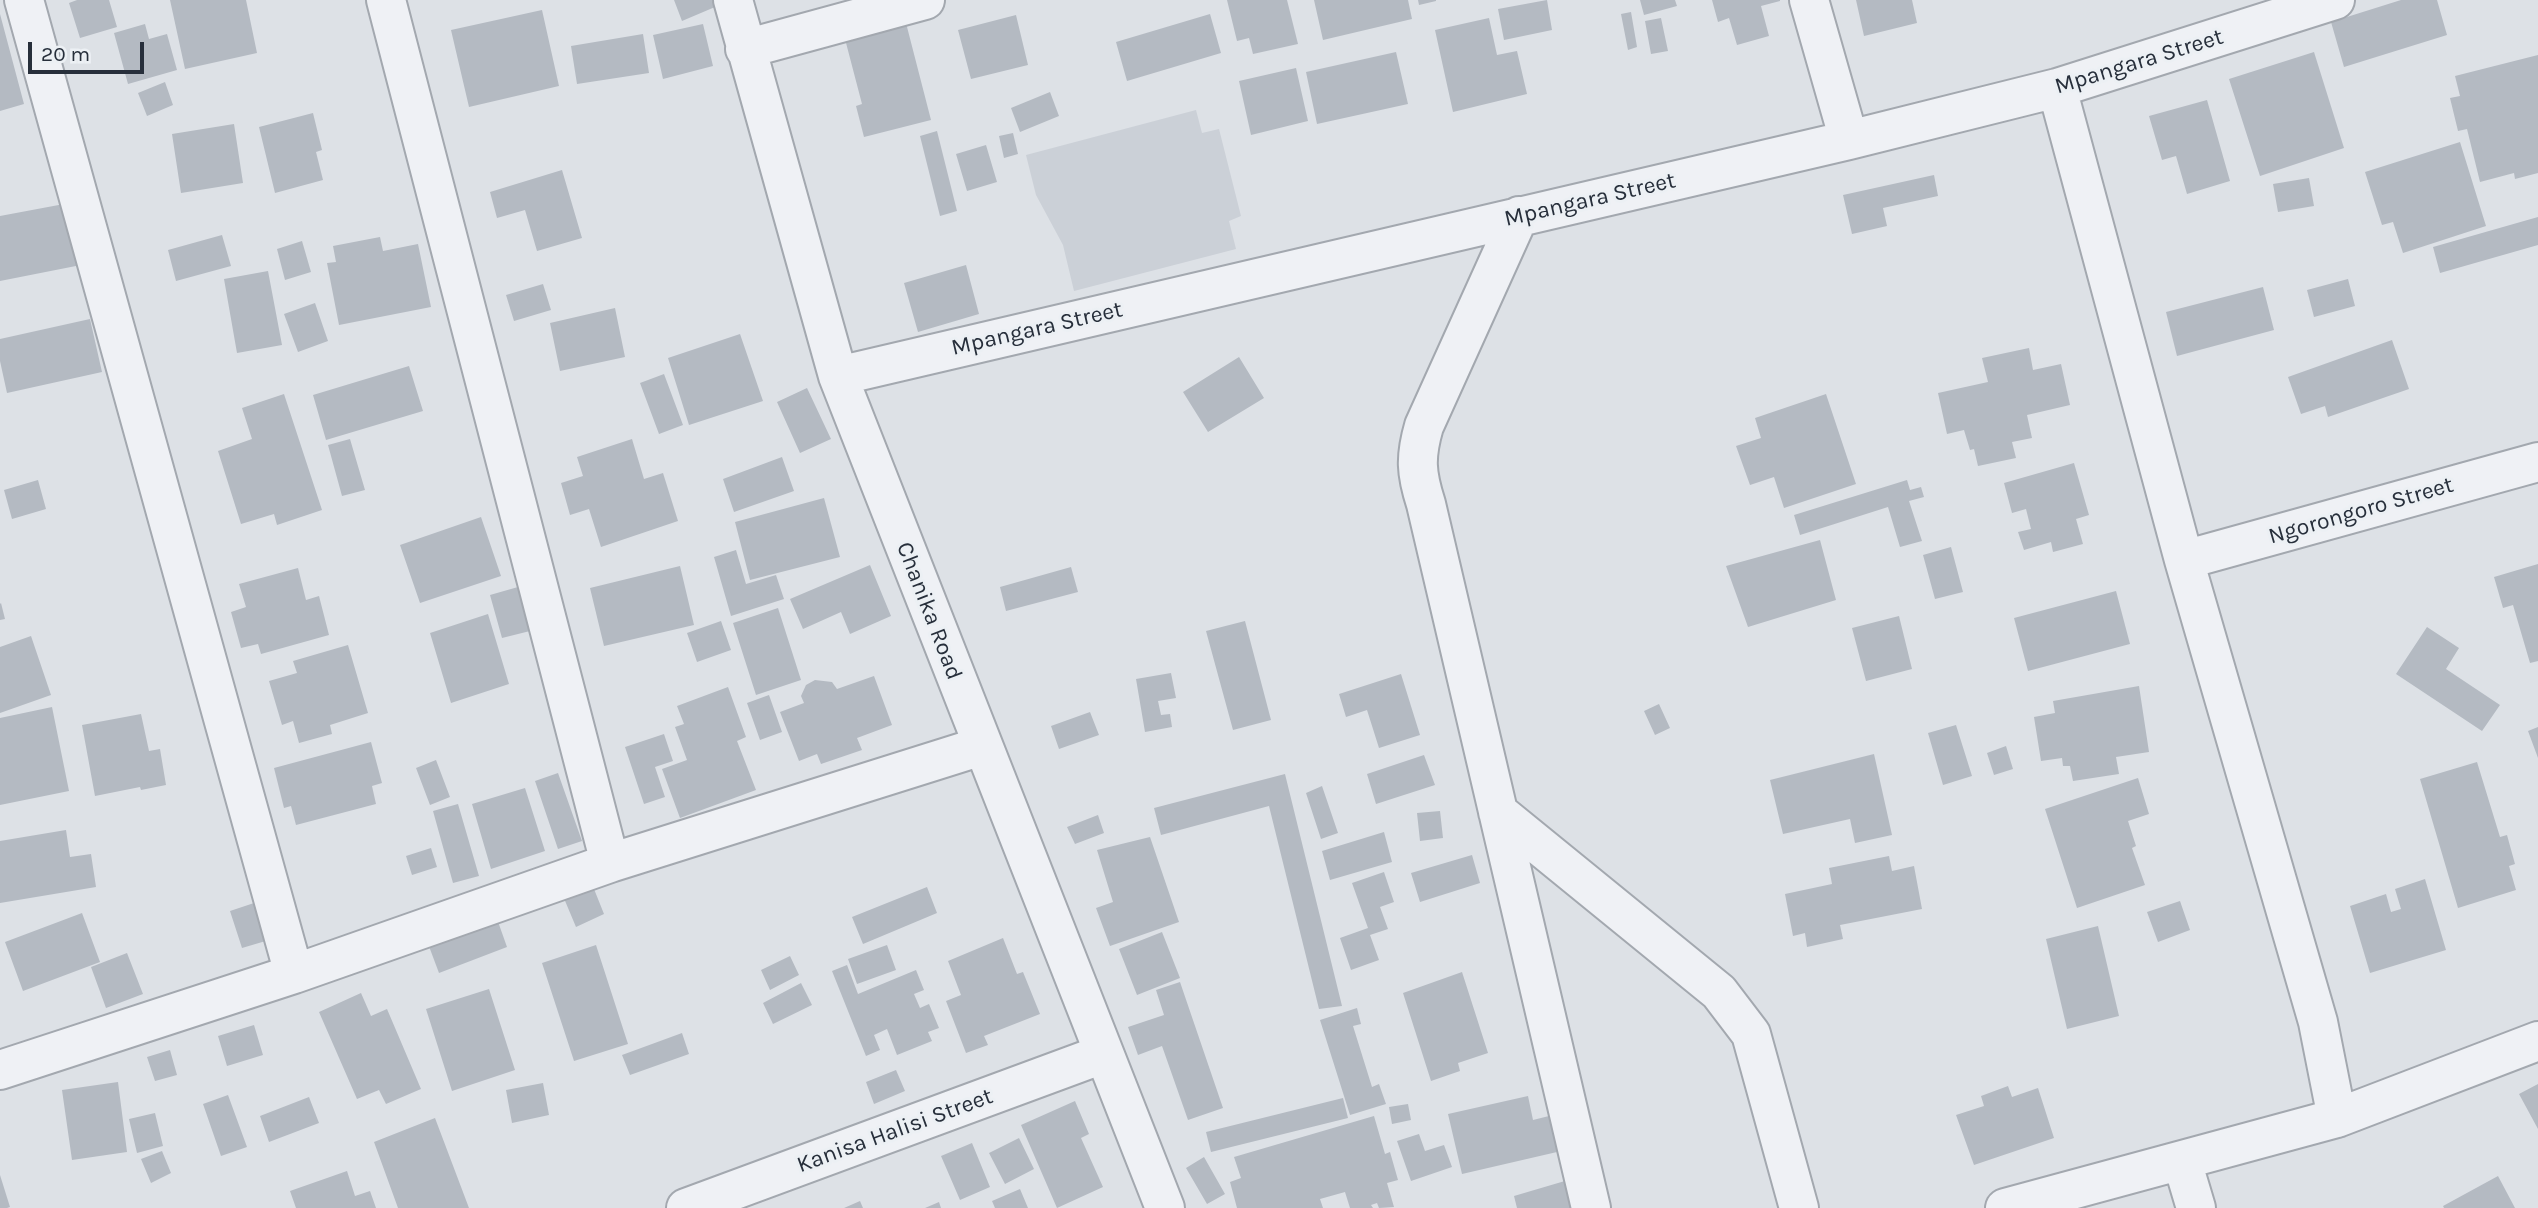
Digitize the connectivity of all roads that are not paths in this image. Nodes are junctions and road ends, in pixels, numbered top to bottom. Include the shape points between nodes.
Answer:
1 (24, 0) edge
2 (386, 0) edge
3 (733, 0) edge
4 (925, 0) edge
5 (1809, 0) edge
6 (2335, 0) edge
7 (745, 49) junction
8 (2057, 88) junction
9 (1849, 140) junction
10 (1519, 216) junction
11 (838, 376) junction
12 (2538, 462) edge
13 (2184, 560) junction
14 (982, 746) junction
15 (1498, 812) junction
16 (610, 863) junction
17 (294, 974) junction
18 (2538, 1041) edge
19 (1103, 1054) junction
20 (0, 1070) edge
21 (2337, 1118) junction
22 (2182, 1161) junction
23 (687, 1208) edge
24 (1165, 1208) edge
25 (1591, 1208) edge
26 (1799, 1208) edge
27 (2005, 1208) edge
28 (2196, 1208) edge

1 - 17 street
2 - 16 street
3 - 7 street, Chanika Road
4 - 7 street
5 - 9 street
6 - 8 street, Mpangara Street
7 - 11 street, Chanika Road
8 - 9 street, Mpangara Street
8 - 13 street
9 - 10 street, Mpangara Street
10 - 11 street, Mpangara Street
10 - 15 street via 1439,391 1417,452 1418,478
11 - 14 street, Chanika Road
12 - 13 street, Ngorongoro Street
13 - 21 street via 2318,1022
14 - 16 street
14 - 19 street, Chanika Road
15 - 25 street
15 - 26 street via 1719,992 1751,1034
16 - 17 street
17 - 20 street
18 - 21 street
19 - 23 street, Kanisa Halisi Street
19 - 24 street, Chanika Road
21 - 22 street
22 - 27 street
22 - 28 street

